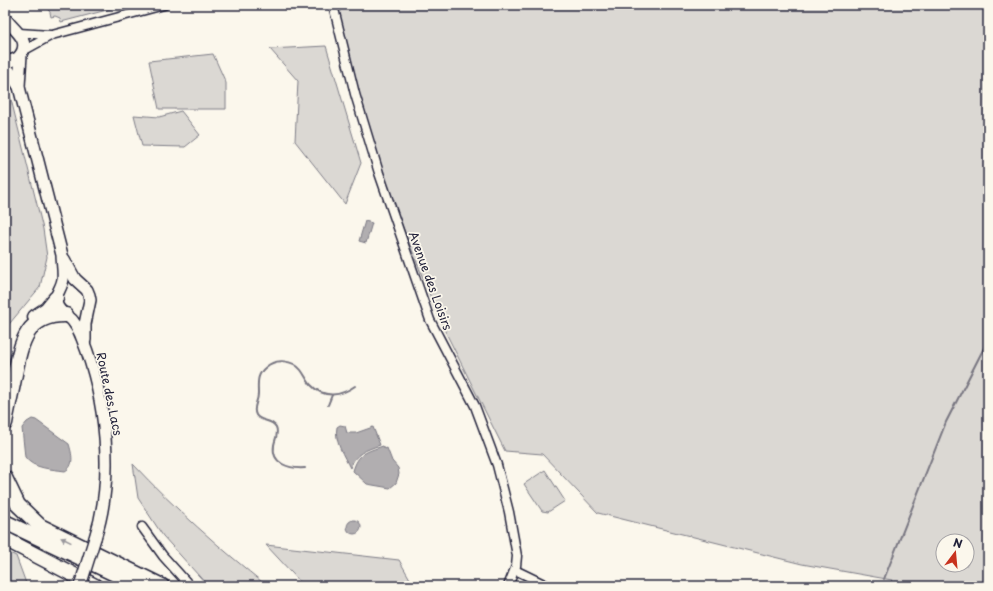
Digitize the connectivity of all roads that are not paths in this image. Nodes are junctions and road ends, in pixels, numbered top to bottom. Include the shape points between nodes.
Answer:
1 (164, 5) edge
2 (333, 5) edge
3 (5, 18) edge
4 (13, 31) edge
5 (52, 35) junction
6 (22, 53) junction
7 (5, 62) edge
8 (19, 87) junction
9 (62, 255) junction
10 (79, 284) junction
11 (58, 293) junction
12 (86, 310) junction
13 (66, 315) junction
14 (86, 347) junction
15 (5, 396) edge
16 (5, 423) edge
17 (5, 478) edge
18 (5, 522) edge
19 (142, 527) dead end
20 (5, 533) edge
21 (5, 539) edge
22 (515, 570) junction
23 (80, 586) edge
24 (95, 586) edge
25 (118, 586) edge
26 (140, 586) edge
27 (162, 586) edge
28 (190, 586) edge
29 (508, 586) edge
30 (548, 586) edge

1 - 5 street
2 - 22 street, Avenue des Loisirs via 357,101 379,173 430,320 475,406 497,465 514,538 517,559
3 - 4 main road, Route des Lacs
4 - 5 street
4 - 6 main road, Route des Lacs via 23,39
5 - 6 street
6 - 7 main road, Route des Lacs via 15,60
6 - 8 main road, Route des Lacs
7 - 8 main road, Route des Lacs
8 - 9 main road, Route des Lacs
9 - 10 main road, Route des Lacs
9 - 11 main road, Route des Lacs via 63,279
10 - 11 main road via 69,283
10 - 12 main road, Route des Lacs via 89,295
11 - 13 main road, Route des Lacs via 58,308
11 - 15 highway via 47,309 27,324 18,338
12 - 13 main road via 77,316
12 - 14 main road, Route des Lacs
13 - 14 main road, Route des Lacs via 76,326
13 - 16 highway via 46,318 37,322 27,332 20,348
14 - 23 main road, Route des Lacs, bridge via 98,394 106,452 104,496 95,538
27 -> 17 highway via 40,526 18,505
18 - 26 highway
19 - 28 street via 163,556
20 - 25 highway
21 - 24 highway
22 - 29 street
22 - 30 street

